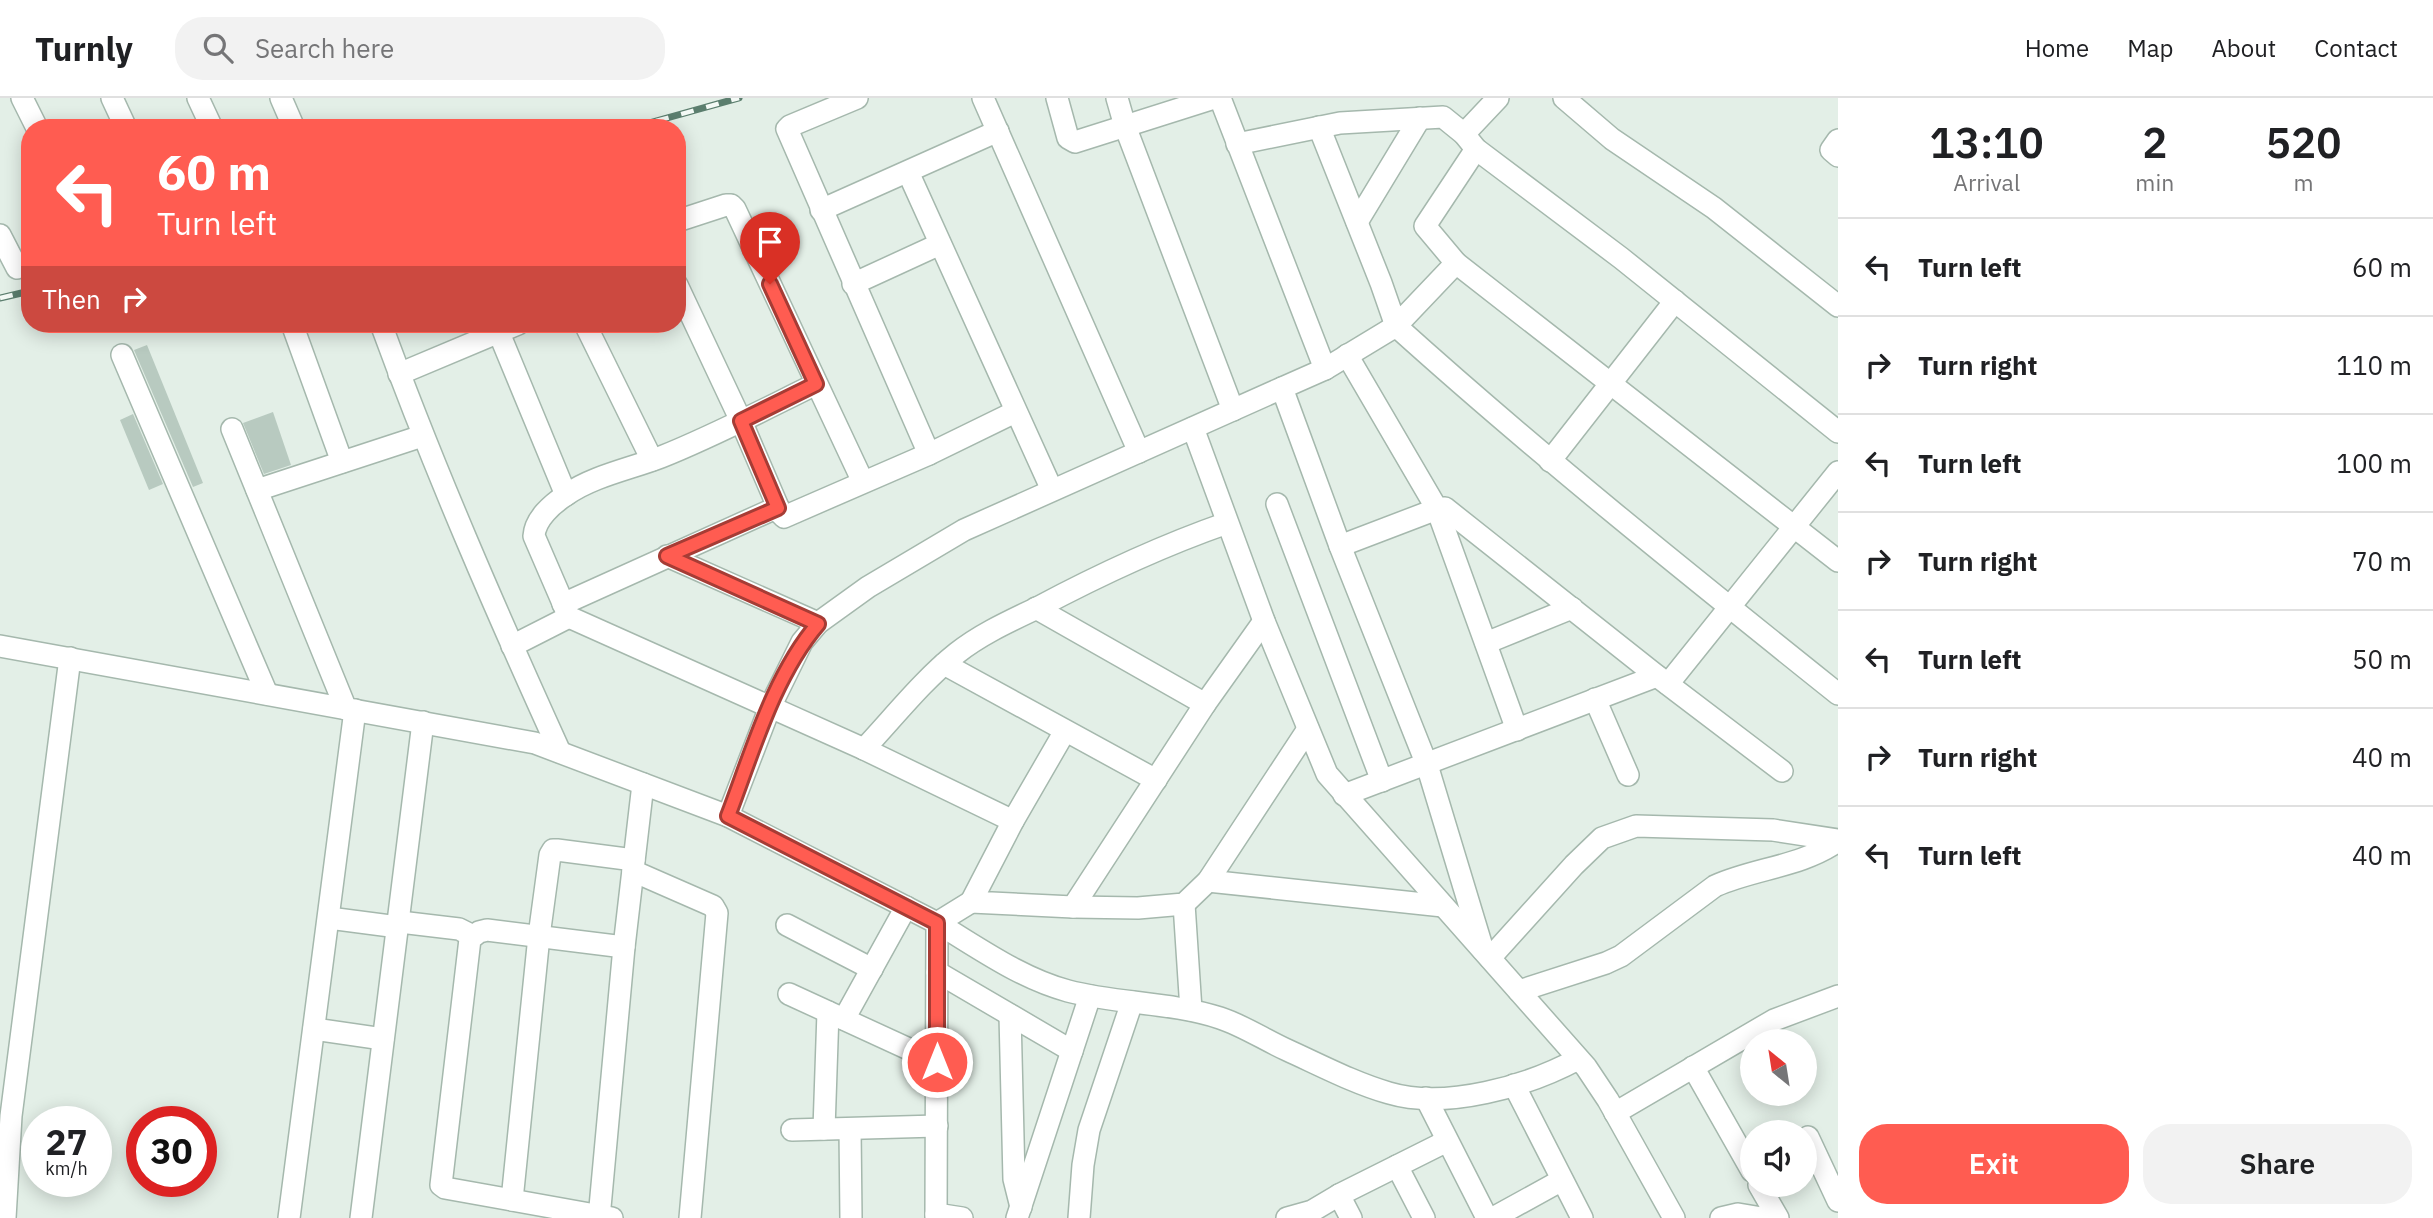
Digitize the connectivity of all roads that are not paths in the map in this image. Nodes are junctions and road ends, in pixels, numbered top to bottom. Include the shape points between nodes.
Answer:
1 (22, 98) edge
2 (112, 98) edge
3 (198, 98) edge
4 (281, 98) edge
5 (857, 98) edge
6 (983, 98) edge
7 (1057, 98) edge
8 (1117, 98) edge
9 (1214, 98) edge
10 (1220, 98) edge
11 (1498, 98) edge
12 (1564, 98) edge
13 (1420, 118) junction
14 (32, 119) edge
15 (122, 119) edge
16 (208, 119) edge
17 (289, 119) edge
18 (1125, 126) junction
19 (1319, 127) junction
20 (998, 131) junction
21 (1470, 141) junction
22 (1838, 141) edge
23 (1237, 144) junction
24 (1838, 156) edge
25 (908, 172) junction
26 (821, 210) junction
27 (686, 218) edge
28 (1357, 222) junction
29 (0, 234) edge
30 (940, 244) junction
31 (1456, 263) junction
32 (16, 268) edge
33 (853, 284) junction
34 (1675, 302) junction
35 (686, 304) edge
36 (1838, 306) edge
37 (1396, 326) junction
38 (295, 333) edge
39 (384, 333) edge
40 (499, 333) joint
41 (589, 333) edge
42 (122, 355) dead end
43 (1347, 355) junction
44 (1325, 369) junction
45 (399, 374) junction
46 (816, 384) junction
47 (1611, 384) junction
48 (1282, 388) junction
49 (1233, 410) junction
50 (1015, 412) junction
51 (741, 421) junction
52 (1193, 428) junction
53 (232, 429) dead end
54 (1838, 432) edge
55 (422, 436) junction
56 (1139, 452) junction
57 (929, 454) junction
58 (652, 460) junction
59 (1550, 461) junction
60 (342, 462) junction
61 (1838, 472) edge
62 (863, 482) junction
63 (257, 490) junction
64 (1052, 490) junction
65 (566, 495) junction
66 (1277, 503) dead end
67 (778, 508) junction
68 (1437, 509) junction
69 (1227, 523) junction
70 (1794, 527) junction
71 (1340, 546) junction
72 (667, 556) junction
73 (1838, 561) edge
74 (1730, 607) junction
75 (1036, 608) junction
76 (1572, 608) junction
77 (566, 610) junction
78 (1264, 621) junction
79 (818, 624) junction
80 (1, 642) edge
81 (1486, 643) junction
82 (512, 646) junction
83 (69, 658) junction
84 (944, 664) junction
85 (1662, 680) junction
86 (267, 694) junction
87 (1838, 694) edge
88 (1595, 699) junction
89 (1205, 704) junction
90 (770, 706) junction
91 (351, 710) junction
92 (424, 722) junction
93 (1308, 729) junction
94 (1517, 730) junction
95 (1065, 731) junction
96 (864, 749) junction
97 (561, 752) junction
98 (1427, 765) junction
99 (1782, 771) dead end
100 (1628, 775) dead end
101 (1156, 780) junction
102 (1382, 781) junction
103 (643, 784) junction
104 (1345, 794) junction
105 (728, 816) junction
106 (1013, 821) junction
107 (1838, 840) edge
108 (634, 866) junction
109 (1208, 881) junction
110 (971, 902) junction
111 (1184, 904) junction
112 (1443, 906) junction
113 (906, 907) junction
114 (1073, 907) junction
115 (328, 918) junction
116 (937, 923) junction
117 (787, 925) dead end
118 (398, 927) junction
119 (473, 936) junction
120 (539, 936) junction
121 (624, 947) junction
122 (1487, 954) junction
123 (872, 968) junction
124 (937, 972) junction
125 (1519, 991) junction
126 (789, 994) dead end
127 (1090, 996) junction
128 (1838, 996) edge
129 (1132, 1002) junction
130 (1191, 1010) junction
131 (1010, 1015) junction
132 (836, 1016) junction
133 (314, 1029) junction
134 (383, 1039) junction
135 (1072, 1051) junction
136 (1578, 1059) junction
137 (937, 1062) junction
138 (1693, 1067) junction
139 (1514, 1086) junction
140 (1426, 1098) junction
141 (1615, 1113) junction
142 (937, 1126) junction
143 (824, 1129) junction
144 (850, 1129) junction
145 (792, 1130) dead end
146 (1447, 1141) junction
147 (1740, 1150) edge
148 (1817, 1157) edge
149 (1397, 1166) junction
150 (1562, 1180) junction
151 (1339, 1195) junction
152 (1766, 1197) edge
153 (512, 1200) junction
154 (1838, 1200) edge
155 (1019, 1212) edge
156 (936, 1216) edge
157 (604, 1217) edge
158 (5, 1218) edge
159 (289, 1218) edge
160 (361, 1218) edge
161 (690, 1218) edge
162 (851, 1218) edge
163 (962, 1218) edge
164 (1079, 1218) edge
165 (1287, 1218) edge
166 (1351, 1218) edge
167 (1424, 1218) edge
168 (1487, 1218) edge
169 (1493, 1218) edge
170 (1582, 1218) edge
171 (1674, 1218) edge
172 (1721, 1218) edge
173 (1762, 1218) edge
174 (1778, 1218) edge

1 - 14 street
2 - 15 street
3 - 16 street
4 - 17 street
5 - 26 street via 788,129
6 - 20 street
7 - 18 street via 1071,141
8 - 18 street
9 - 18 street
10 - 23 street
11 - 21 street
12 - 36 street via 1612,139 1714,208
13 - 19 street
13 - 21 street via 1443,117
13 - 28 street
18 - 49 street
19 - 23 street
19 - 28 street
20 - 25 street
20 - 56 street
21 - 31 street via 1425,226
21 - 34 street
22 - 24 street via 1831,147
23 - 44 street
25 - 26 street
25 - 30 street
26 - 33 street
27 - 46 street via 731,205
28 - 37 street
29 - 32 street
30 - 33 street
30 - 50 street
31 - 37 street
31 - 47 street
33 - 57 street
34 - 47 street
34 - 54 street
35 - 51 street
37 - 43 street
37 - 59 street
38 - 60 street
39 - 45 street
40 - 45 street
40 - 65 street
41 - 58 street
42 - 86 street
43 - 44 street
43 - 68 street
44 - 48 street
45 - 55 street
46 - 51 street
46 - 62 street
47 - 59 street
47 - 70 street
48 - 49 street
48 - 71 street
49 - 52 street
50 - 57 street
50 - 64 street
51 - 58 street
51 - 67 street
52 - 56 street
52 - 69 street
53 - 63 street
55 - 60 street
55 - 82 street
56 - 64 street
57 - 62 street
58 - 65 street
59 - 74 street
60 - 63 street
61 - 70 street
62 - 67 street via 788,518
63 - 91 street
64 - 79 street via 964,530 869,587
65 - 77 street via 541,518 534,536
66 - 102 street
67 - 72 street
68 - 71 street
68 - 76 street via 1445,509
68 - 81 street
69 - 75 street via 1102,573
69 - 78 street
70 - 73 street
70 - 74 street
71 - 98 street
72 - 77 street
72 - 79 street
74 - 85 street
74 - 87 street
75 - 84 street
75 - 89 street
76 - 81 street
76 - 85 street
77 - 82 street
77 - 90 street
78 - 89 street
78 - 93 street
79 - 90 street via 802,642
80 - 83 street
81 - 94 street
82 - 97 street
83 - 86 street
83 - 158 street via 11,1116
84 - 95 street
84 - 96 street
85 - 88 street
85 - 99 street
86 - 91 street
88 - 94 street
88 - 100 street
89 - 101 street
90 - 96 street
90 - 105 street
91 - 92 street
91 - 115 street
92 - 97 street
92 - 118 street
93 - 104 street via 1327,774
93 - 109 street
94 - 98 street
95 - 101 street
95 - 106 street
96 - 106 street
97 - 103 street
98 - 102 street
98 - 122 street
101 - 114 street
102 - 104 street
103 - 105 street
103 - 108 street
104 - 112 street
105 - 113 street
106 - 110 street
107 - 122 street via 1773,830 1636,826 1614,832 1602,838
107 - 125 street via 1798,862 1715,886 1635,947 1606,963
108 - 120 street via 553,850
108 - 121 street
108 - 161 street via 713,906 717,913
109 - 111 street
109 - 112 street
110 - 114 street
110 - 116 street
111 - 114 street
111 - 130 street
112 - 122 street
113 - 116 street
113 - 123 street
115 - 118 street
115 - 133 street
116 - 124 street
116 - 127 street via 1013,969
117 - 123 street
118 - 119 street via 400,922 459,929
118 - 134 street
119 - 120 street via 487,930
119 - 153 street via 440,1185
120 - 121 street
120 - 153 street
121 - 157 street
122 - 125 street
123 - 132 street
124 - 131 street
124 - 137 street
125 - 136 street
126 - 132 street
127 - 129 street
127 - 135 street
128 - 138 street via 1774,1020
129 - 130 street
129 - 164 street via 1089,1130
130 - 140 street via 1222,1018 1365,1085
131 - 135 street
131 - 155 street
132 - 137 street
132 - 143 street
133 - 134 street
133 - 159 street
134 - 160 street
135 - 155 street
136 - 139 street
136 - 141 street
137 - 142 street
138 - 141 street
138 - 147 street
139 - 140 street
139 - 150 street
140 - 146 street
141 - 171 street
142 - 144 street
142 - 156 street
143 - 144 street
143 - 145 street
144 - 162 street
146 - 149 street
146 - 168 street
148 - 154 street
149 - 151 street
149 - 167 street
150 - 169 street
150 - 170 street
151 - 165 street via 1312,1211
151 - 166 street
152 - 174 street
153 - 157 street
156 - 163 street
172 - 173 street via 1738,1214

